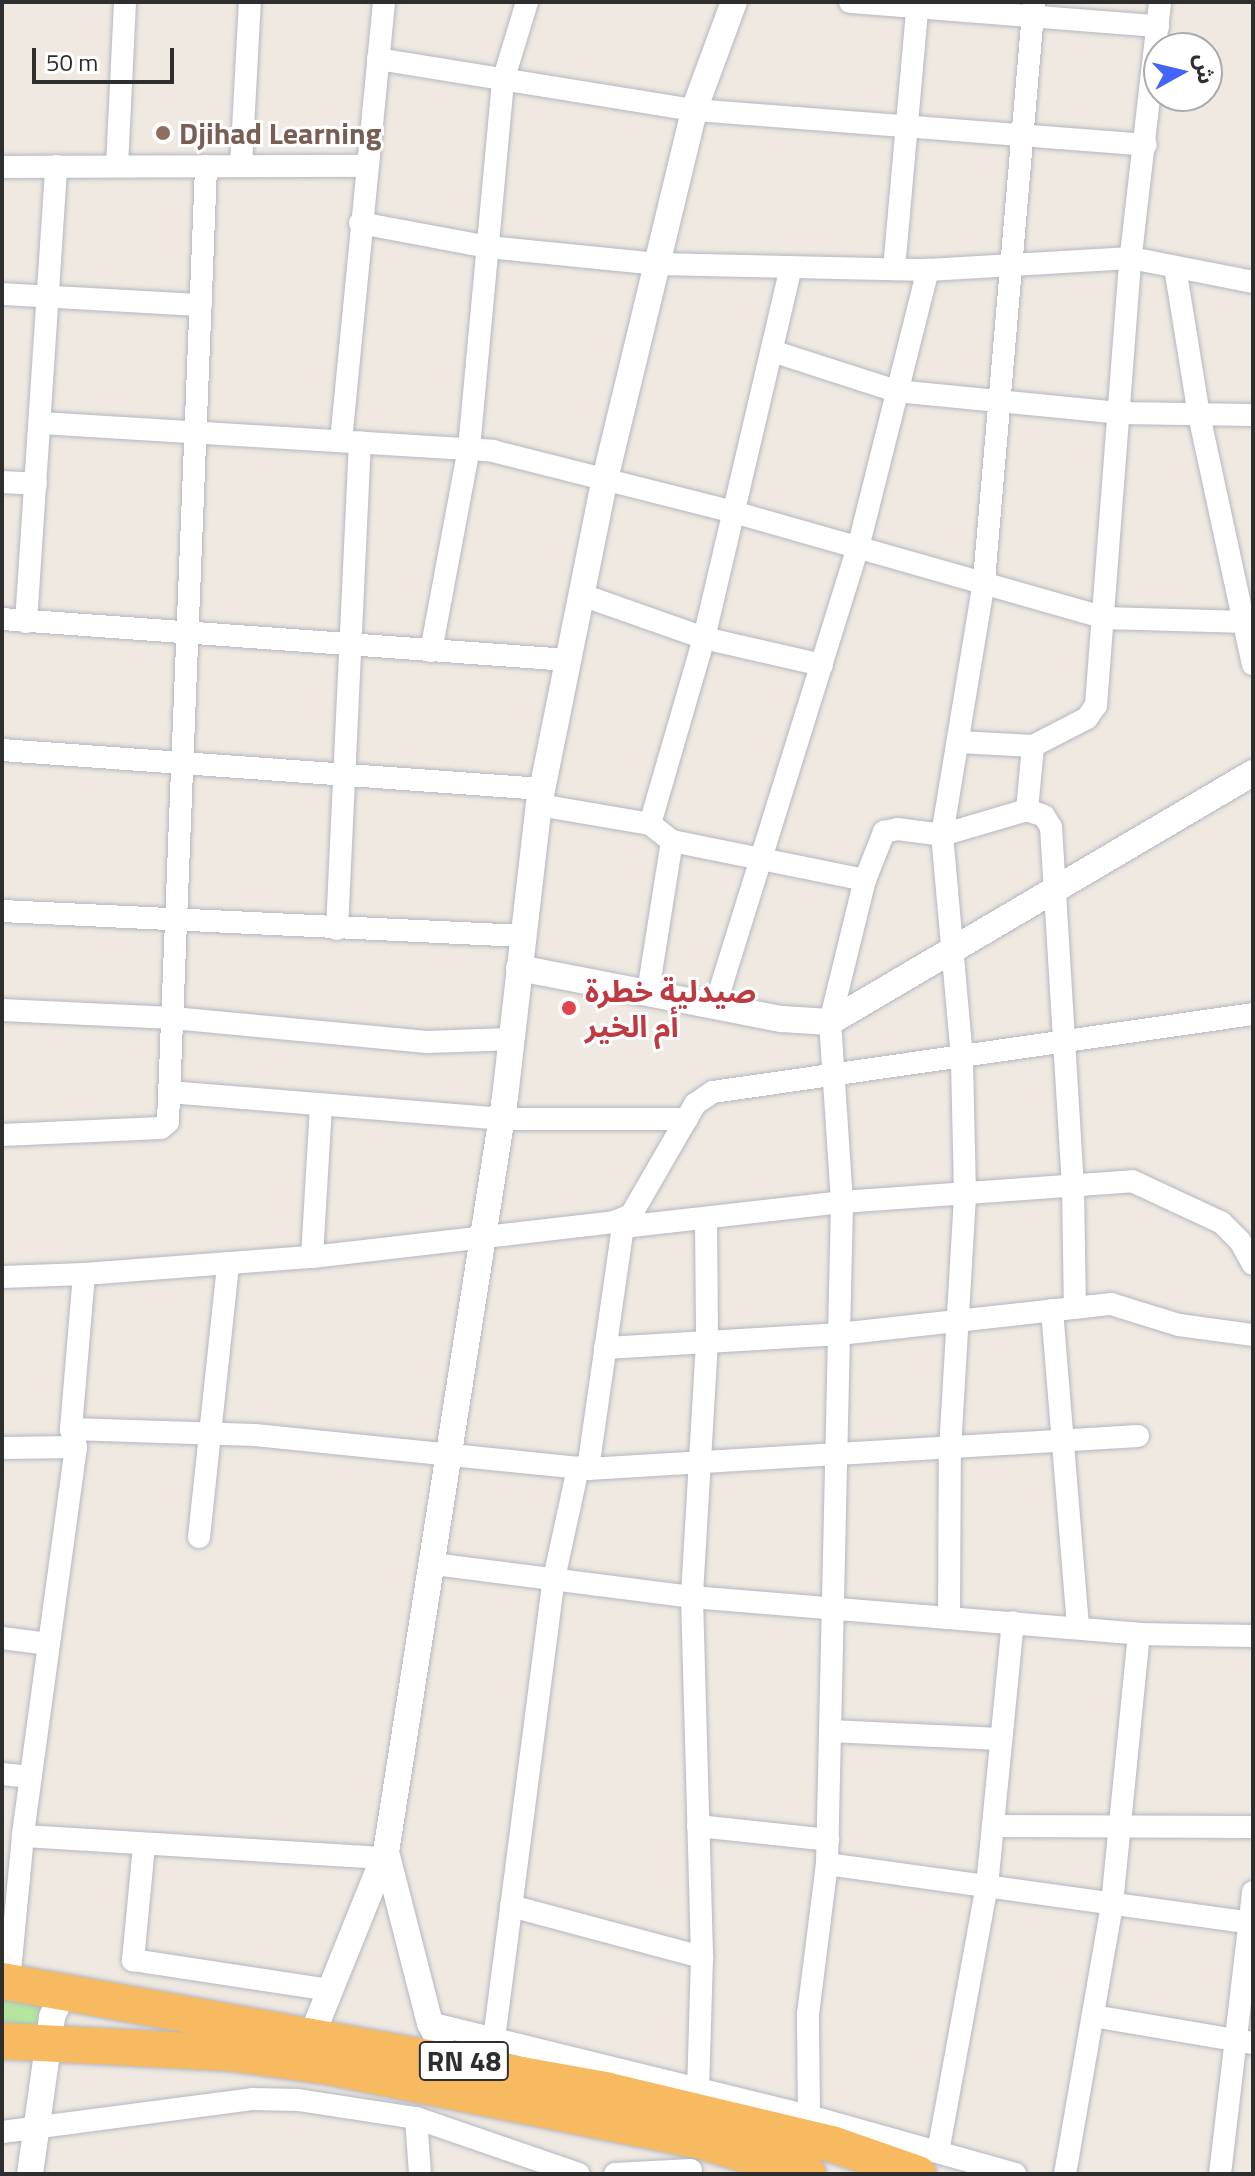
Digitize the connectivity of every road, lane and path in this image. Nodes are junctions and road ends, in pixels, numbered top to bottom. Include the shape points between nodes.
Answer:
1 (125, 2) edge
2 (250, 2) edge
3 (384, 2) edge
4 (850, 2) edge
5 (1160, 2) edge
6 (521, 4) edge
7 (918, 5) edge
8 (727, 7) edge
9 (1033, 10) edge
10 (1158, 26) junction
11 (378, 59) junction
12 (503, 81) junction
13 (694, 110) junction
14 (905, 125) junction
15 (1021, 138) junction
16 (1146, 145) junction
17 (56, 166) junction
18 (117, 166) junction
19 (206, 166) junction
20 (241, 166) junction
21 (366, 166) junction
22 (2, 167) edge
23 (360, 223) junction
24 (488, 247) junction
25 (1131, 258) junction
26 (1008, 262) junction
27 (658, 264) junction
28 (1175, 267) junction
29 (791, 268) junction
30 (894, 269) junction
31 (928, 270) junction
32 (1253, 282) edge
33 (2, 294) edge
34 (48, 297) junction
35 (201, 305) junction
36 (772, 351) junction
37 (896, 391) junction
38 (997, 400) junction
39 (1119, 413) junction
40 (1199, 415) junction
41 (1253, 415) edge
42 (40, 423) junction
43 (196, 432) junction
44 (350, 442) junction
45 (469, 448) junction
46 (605, 479) junction
47 (2, 482) edge
48 (36, 484) junction
49 (730, 511) junction
50 (858, 548) junction
51 (984, 580) junction
52 (582, 595) junction
53 (1106, 618) junction
54 (2, 619) edge
55 (26, 622) junction
56 (1245, 622) junction
57 (189, 635) junction
58 (704, 638) junction
59 (349, 645) junction
60 (431, 651) junction
61 (569, 660) junction
62 (1253, 664) edge
63 (822, 665) junction
64 (959, 742) junction
65 (1033, 746) junction
66 (2, 750) edge
67 (184, 763) junction
68 (1253, 773) edge
69 (343, 776) junction
70 (541, 797) junction
71 (1027, 810) junction
72 (650, 824) junction
73 (942, 835) junction
74 (672, 841) junction
75 (761, 861) junction
76 (865, 880) junction
77 (1058, 892) junction
78 (2, 911) edge
79 (179, 918) junction
80 (337, 929) junction
81 (523, 936) junction
82 (951, 953) junction
83 (519, 968) junction
84 (648, 992) junction
85 (716, 1003) junction
86 (2, 1010) edge
87 (1253, 1014) edge
88 (173, 1018) junction
89 (830, 1022) junction
90 (511, 1039) junction
91 (1062, 1043) junction
92 (962, 1058) junction
93 (835, 1077) junction
94 (169, 1092) junction
95 (321, 1104) junction
96 (501, 1119) junction
97 (687, 1119) junction
98 (2, 1135) edge
99 (1073, 1186) junction
100 (965, 1194) junction
101 (842, 1202) junction
102 (706, 1218) junction
103 (624, 1223) junction
104 (483, 1236) junction
105 (312, 1257) junction
106 (228, 1264) junction
107 (1253, 1264) edge
108 (84, 1274) junction
109 (2, 1277) edge
110 (1075, 1308) junction
111 (1052, 1310) junction
112 (961, 1320) junction
113 (839, 1334) junction
114 (1253, 1335) edge
115 (707, 1342) junction
116 (605, 1348) junction
117 (211, 1433) junction
118 (1138, 1436) dead end
119 (73, 1438) junction
120 (1066, 1441) junction
121 (2, 1448) edge
122 (950, 1449) junction
123 (450, 1455) junction
124 (836, 1457) junction
125 (700, 1465) junction
126 (583, 1468) junction
127 (199, 1537) dead end
128 (434, 1564) junction
129 (553, 1583) junction
130 (692, 1597) junction
131 (833, 1606) junction
132 (949, 1616) junction
133 (1013, 1622) junction
134 (1078, 1628) junction
135 (1139, 1634) junction
136 (1253, 1636) edge
137 (2, 1638) edge
138 (49, 1644) junction
139 (831, 1731) junction
140 (999, 1739) junction
141 (2, 1774) edge
142 (31, 1777) junction
143 (698, 1826) junction
144 (993, 1826) junction
145 (1253, 1827) edge
146 (1121, 1829) junction
147 (23, 1836) junction
148 (828, 1840) junction
149 (144, 1846) junction
150 (385, 1855) junction
151 (827, 1864) junction
152 (987, 1886) junction
153 (1253, 1892) edge
154 (1112, 1904) junction
155 (511, 1906) junction
156 (1251, 1923) edge
157 (702, 1957) junction
158 (133, 1960) junction
159 (6, 1982) edge
160 (328, 1990) junction
161 (63, 1991) junction
162 (137, 2005) junction
163 (1093, 2016) junction
164 (430, 2023) junction
165 (312, 2035) junction
166 (494, 2039) junction
167 (2, 2041) edge
168 (49, 2042) junction
169 (1244, 2042) edge
170 (450, 2075) junction
171 (809, 2116) junction
172 (416, 2118) junction
173 (36, 2131) junction
174 (2, 2132) edge
175 (698, 2137) edge
176 (928, 2163) edge
177 (573, 2173) edge
178 (30, 2174) edge
179 (420, 2174) edge
180 (615, 2174) edge
181 (808, 2174) edge
182 (1015, 2174) edge
183 (1065, 2174) edge
184 (1220, 2174) edge

1 - 18 street
2 - 20 street
3 - 11 street
4 - 7 street
5 - 10 street
6 - 12 street
7 - 9 street
7 - 14 street
8 - 13 street
9 - 10 street
9 - 15 street
10 - 16 street
11 - 12 street
11 - 21 street
12 - 13 street
12 - 24 street
13 - 14 street
13 - 27 street
14 - 15 street
14 - 30 street
15 - 16 street
15 - 26 street
16 - 25 street
17 - 18 street
17 - 22 street
17 - 34 street
18 - 19 street
19 - 20 street
19 - 35 street
20 - 21 street
21 - 23 street
23 - 24 street
23 - 44 street
24 - 27 street
24 - 45 street
25 - 26 street
25 - 28 street
25 - 39 street
26 - 31 street
26 - 38 street
27 - 29 street
27 - 46 street
28 - 32 street
28 - 40 street
29 - 30 street
29 - 36 street
30 - 31 street
31 - 37 street
33 - 34 street
34 - 35 street
34 - 42 street
35 - 43 street
36 - 37 street
36 - 49 street
37 - 38 street
37 - 50 street
38 - 39 street
38 - 51 street
39 - 40 street
39 - 53 street
40 - 41 street
40 - 56 street
42 - 43 street
42 - 48 street
43 - 44 street
43 - 57 street
44 - 45 street
44 - 59 street
45 - 46 street
45 - 60 street
46 - 49 street
46 - 52 street
47 - 48 street
48 - 55 street
49 - 50 street
49 - 58 street
50 - 51 street
50 - 63 street
51 - 53 street
51 - 64 street
52 - 58 street
52 - 61 street
53 - 56 street
53 - 65 street via 1093,712
54 - 55 street
55 - 57 street
56 - 62 street
57 - 59 street
57 - 67 street
58 - 63 street
58 - 72 street
59 - 60 street
59 - 69 street
60 - 61 street
61 - 70 street
63 - 75 street
64 - 65 street
64 - 73 street
65 - 71 street
66 - 67 street
67 - 69 street
67 - 79 street
68 - 77 street
69 - 70 street
69 - 80 street
70 - 72 street
70 - 81 street
71 - 73 street
71 - 77 street via 1044,816 1051,827
72 - 74 street
73 - 76 street via 884,832
73 - 82 street
74 - 75 street
74 - 84 street
75 - 76 street
75 - 85 street
76 - 89 street
77 - 82 street
77 - 91 street
78 - 79 street
79 - 80 street
79 - 88 street
80 - 81 street
81 - 83 street
82 - 89 street
82 - 92 street
83 - 84 street
83 - 90 street
84 - 85 street
85 - 89 street via 782,1019
86 - 88 street
87 - 91 street
88 - 90 street via 427,1042
88 - 94 street
89 - 93 street
90 - 96 street
91 - 92 street
91 - 99 street
92 - 93 street
92 - 100 street
93 - 97 street via 713,1092 695,1104
93 - 101 street
94 - 95 street
94 - 98 street via 168,1122 161,1128
95 - 96 street
95 - 105 street
96 - 97 street
96 - 104 street
97 - 103 street
99 - 100 street
99 - 107 street via 1132,1181 1156,1190 1232,1231
99 - 110 street
100 - 101 street
100 - 112 street
101 - 102 street
101 - 113 street
102 - 103 street
102 - 115 street
103 - 104 street
103 - 116 street
104 - 105 street
104 - 123 street
105 - 106 street
106 - 108 street
106 - 117 street
108 - 109 street
108 - 119 street
110 - 111 street
110 - 114 street via 1123,1306 1179,1325
111 - 112 street
111 - 120 street
112 - 113 street
112 - 122 street
113 - 115 street
113 - 124 street
115 - 116 street
115 - 125 street
116 - 126 street
117 - 119 street
117 - 123 street
117 - 127 street
118 - 120 street
119 - 121 street
119 - 138 street
120 - 122 street
120 - 134 street
122 - 124 street
122 - 132 street
123 - 126 street
123 - 128 street
124 - 125 street
124 - 131 street
125 - 126 street
125 - 130 street
126 - 129 street
128 - 129 street
128 - 150 street
129 - 130 street
129 - 155 street
130 - 131 street
130 - 143 street
131 - 132 street
131 - 139 street
132 - 133 street
133 - 134 street
133 - 140 street
134 - 135 street
135 - 136 street
135 - 146 street
137 - 138 street
138 - 142 street
139 - 140 street
139 - 148 street
140 - 144 street
141 - 142 street
142 - 147 street
143 - 148 street
143 - 157 street
144 - 146 street
144 - 152 street
145 - 146 street
146 - 154 street
147 - 149 street
147 - 159 street
148 - 151 street
149 - 150 street
149 - 158 street
150 - 160 street
150 - 164 street
151 - 152 street
151 - 171 street via 808,2014
152 - 154 street
152 - 176 street
153 - 156 street
154 - 156 street
154 - 163 street
155 - 157 street
155 - 166 street
156 - 169 street
157 - 175 street
158 - 160 street
158 - 162 street
159 - 161 highway, RN 48
160 - 165 street
161 - 162 highway, RN 48
161 - 168 street
162 - 165 highway, RN 48
163 - 169 street
163 - 183 street
164 - 166 street
164 - 170 street
165 - 170 highway, RN 48
166 - 175 street
167 - 168 highway, RN 48
168 - 170 highway, RN 48
168 - 173 street
169 - 184 street
170 - 175 highway, RN 48
171 - 175 street
171 - 176 street
172 - 173 street via 332,2102 252,2099
172 - 177 street
172 - 179 street
173 - 174 street
173 - 178 street
175 - 176 highway, RN 48 via 832,2144
175 - 180 street
175 - 181 highway, RN 48
176 - 182 street

